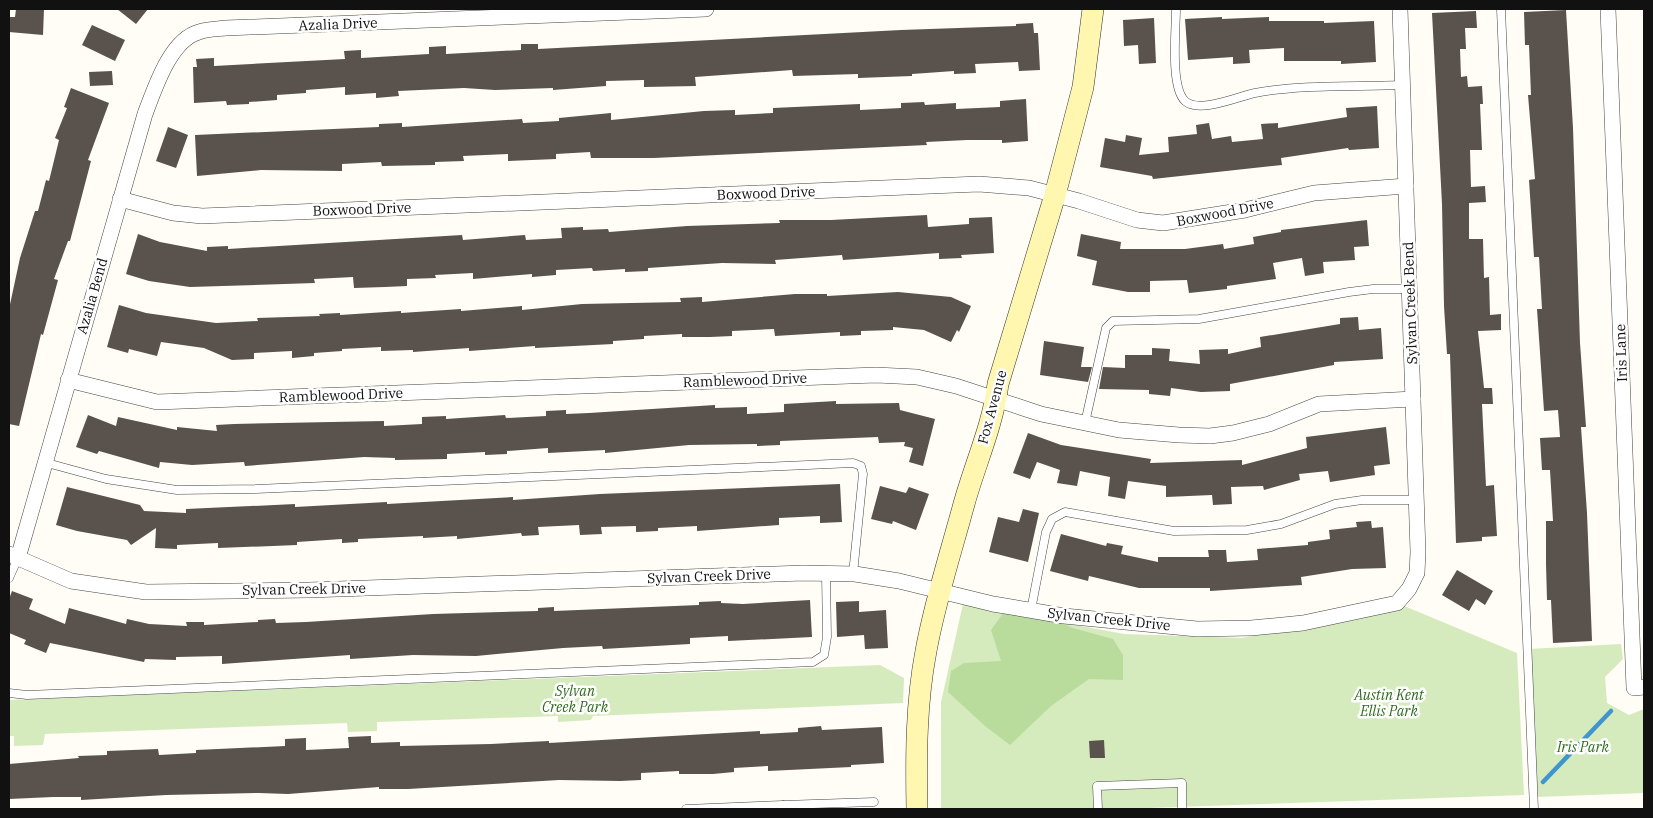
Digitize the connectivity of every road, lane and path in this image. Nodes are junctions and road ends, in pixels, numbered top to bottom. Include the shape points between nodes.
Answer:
1 (706, 9) edge
2 (1093, 9) edge
3 (1176, 9) edge
4 (1400, 9) edge
5 (1501, 9) edge
6 (1608, 9) edge
7 (436, 14) edge
8 (183, 40) joint
9 (1403, 85) junction
10 (1406, 186) junction
11 (1055, 196) junction
12 (120, 199) junction
13 (1410, 289) junction
14 (68, 380) junction
15 (996, 399) junction
16 (1413, 399) junction
17 (1085, 423) junction
18 (47, 463) junction
19 (1416, 500) junction
20 (14, 556) edge
21 (826, 574) junction
22 (853, 574) junction
23 (9, 578) edge
24 (941, 590) junction
25 (1404, 594) joint
26 (1031, 610) junction
27 (1644, 687) edge
28 (9, 693) edge
29 (874, 802) dead end
30 (783, 807) edge
31 (686, 809) edge
32 (917, 809) edge
33 (1098, 809) edge
34 (1182, 809) edge
35 (1534, 809) edge

1 - 7 street, Azalia Drive
2 - 11 main road, Fox Avenue via 1083,87
3 - 9 lane via 1176,78 1180,94 1186,102 1194,105 1210,105 1272,90
4 - 9 street, Sylvan Creek Bend
5 - 35 lane
6 - 27 street, Iris Lane via 1634,688
7 - 8 street, Azalia Drive via 226,28 198,32
8 - 12 street, Azalia Bend via 161,73
9 - 10 street, Sylvan Creek Bend
10 - 11 street, Boxwood Drive via 1314,193 1244,210 1163,222 1130,218
10 - 13 street, Sylvan Creek Bend
11 - 12 street, Boxwood Drive via 1029,188 979,184 202,216 173,213
11 - 15 main road, Fox Avenue via 1019,309
12 - 14 street, Azalia Bend
13 - 16 street, Sylvan Creek Bend
13 - 17 lane via 1349,292 1199,319 1114,321 1106,328
14 - 15 street, Ramblewood Drive via 157,402 876,375 917,377
14 - 18 street, Azalia Bend
15 - 17 street, Ramblewood Drive via 1041,414
15 - 24 main road, Fox Avenue
16 - 17 street, Ramblewood Drive via 1320,404 1269,424 1210,436 1119,430
16 - 19 street, Sylvan Creek Bend
18 - 20 street, Azalia Bend
18 - 22 lane via 106,479 177,490 854,463 861,466 863,474
19 - 25 street, Sylvan Creek Bend via 1417,573
19 - 26 lane via 1362,500 1335,504 1281,524 1247,530 1174,531 1065,512 1052,519 1046,532
20 - 21 street, Sylvan Creek Drive via 71,581 146,592
20 - 23 lane
21 - 22 street, Sylvan Creek Drive
21 - 28 lane via 827,638 824,655 813,662 310,685
22 - 24 street, Sylvan Creek Drive
24 - 26 street, Sylvan Creek Drive
24 - 32 main road, Fox Avenue via 920,687
25 - 26 street, Sylvan Creek Drive via 1398,603 1303,623 1251,628 1197,628
29 - 30 lane
30 - 31 lane
33 - 34 lane via 1097,786 1182,783

